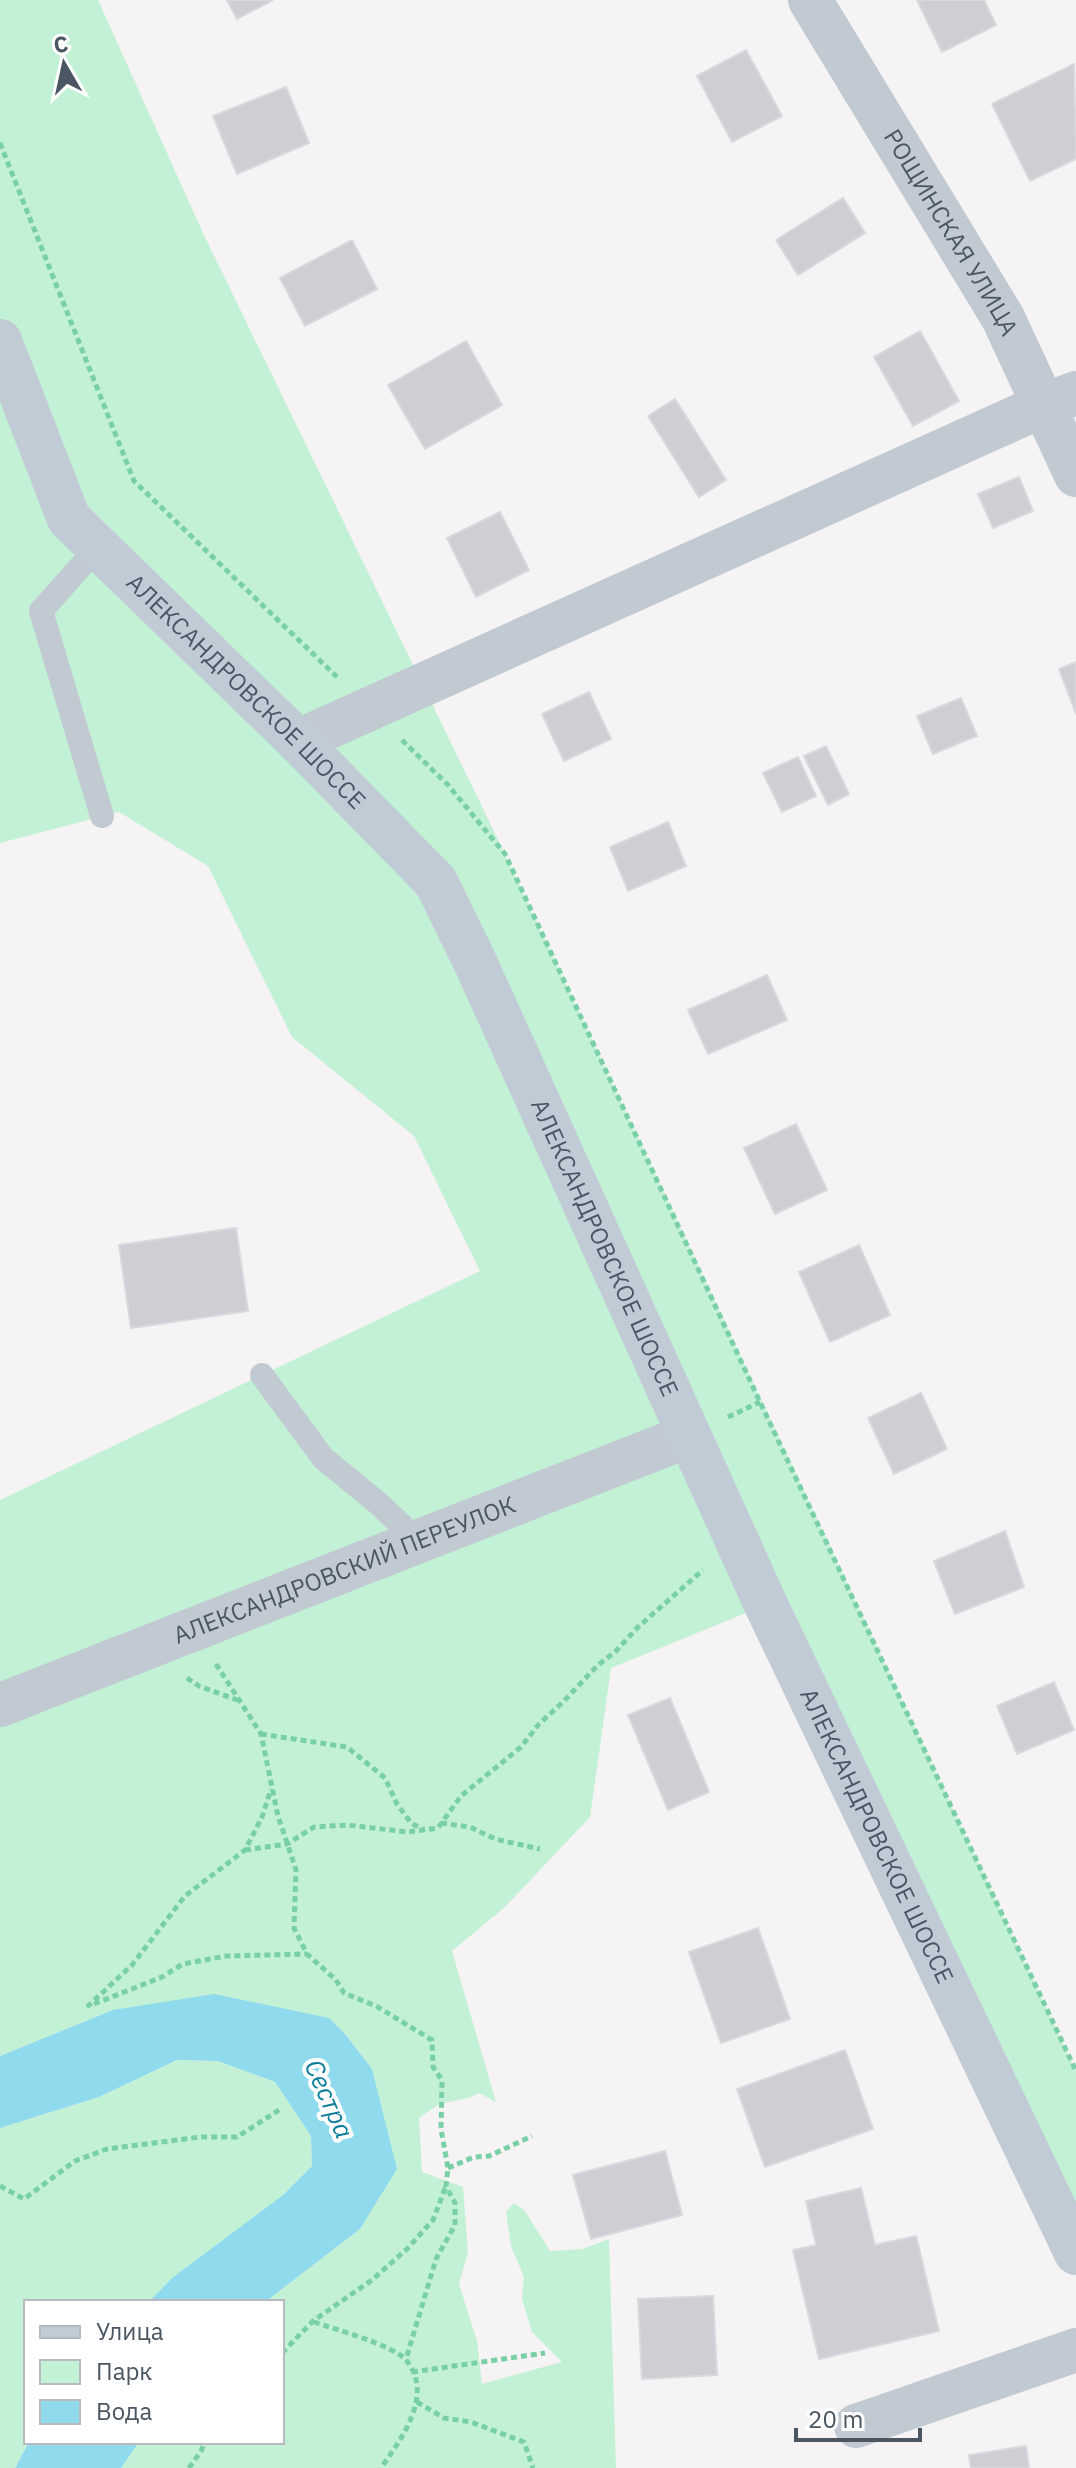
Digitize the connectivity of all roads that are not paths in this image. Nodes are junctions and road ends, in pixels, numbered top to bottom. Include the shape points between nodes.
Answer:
1 (810, 0) edge
2 (0, 341) edge
3 (1060, 399) edge
4 (1076, 475) edge
5 (98, 547) junction
6 (298, 741) junction
7 (102, 816) dead end
8 (262, 1375) dead end
9 (688, 1436) junction
10 (418, 1541) junction
11 (0, 1705) edge
12 (1076, 2253) edge
13 (1076, 2350) edge
14 (856, 2426) dead end

1 - 3 street, РОЩИНСКАЯ УЛИЦА via 1003,318
2 - 5 street, АЛЕКСАНДРОВСКОЕ ШОССЕ via 69,519
3 - 4 street, РОЩИНСКАЯ УЛИЦА
3 - 6 street
5 - 6 street, АЛЕКСАНДРОВСКОЕ ШОССЕ
5 - 7 lane via 41,611
6 - 9 street, АЛЕКСАНДРОВСКОЕ ШОССЕ via 436,882
8 - 10 lane via 323,1458
9 - 10 street, АЛЕКСАНДРОВСКИЙ ПЕРЕУЛОК
9 - 12 street, АЛЕКСАНДРОВСКОЕ ШОССЕ
10 - 11 street, АЛЕКСАНДРОВСКИЙ ПЕРЕУЛОК
13 - 14 street

